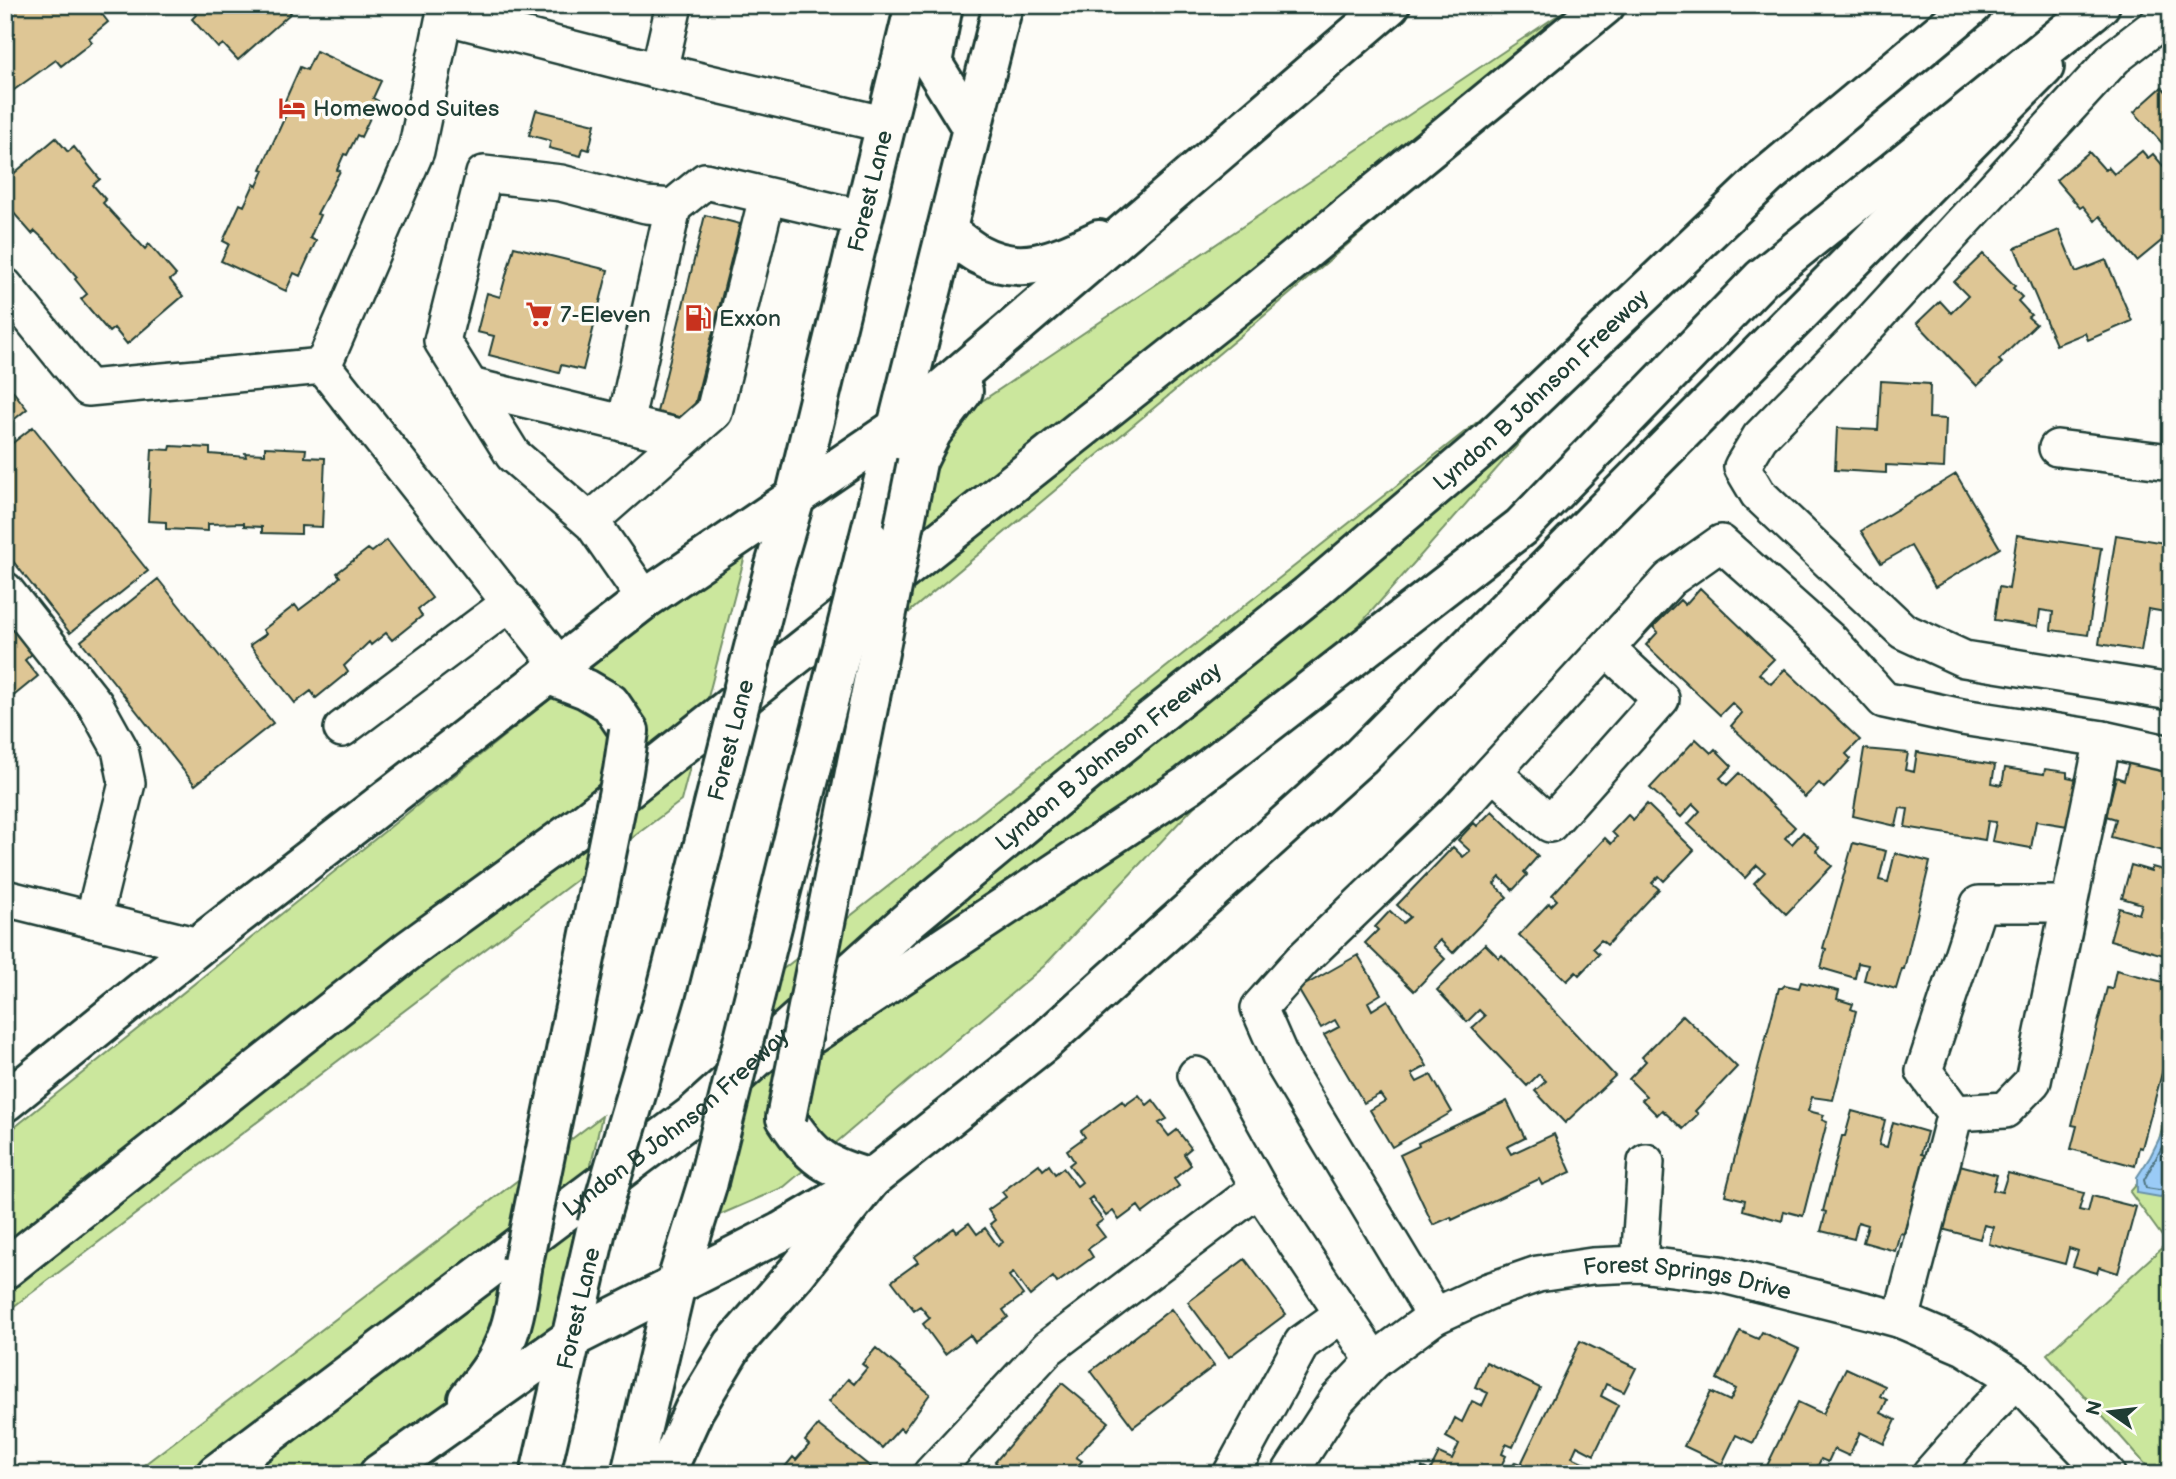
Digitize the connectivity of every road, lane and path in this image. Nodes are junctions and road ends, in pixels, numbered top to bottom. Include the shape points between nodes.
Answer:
1 (674, 5) edge
2 (915, 5) edge
3 (943, 5) edge
4 (1003, 5) edge
5 (1390, 5) edge
6 (1589, 5) edge
7 (1605, 5) edge
8 (1973, 5) edge
9 (2100, 5) edge
10 (2106, 5) edge
11 (433, 11) edge
12 (2171, 14) edge
13 (1540, 60) junction
14 (659, 71) junction
15 (887, 125) junction
16 (972, 128) junction
17 (766, 197) junction
18 (673, 207) junction
19 (862, 218) junction
20 (1142, 220) junction
21 (946, 231) junction
22 (5, 286) edge
23 (1004, 337) junction
24 (323, 366) junction
25 (470, 386) junction
26 (625, 424) junction
27 (898, 427) junction
28 (684, 438) junction
29 (2057, 448) dead end
30 (2171, 462) edge
31 (795, 498) junction
32 (590, 521) junction
33 (5, 590) edge
34 (645, 599) junction
35 (511, 602) junction
36 (1607, 649) junction
37 (553, 670) junction
38 (2171, 692) edge
39 (342, 729) dead end
40 (2103, 739) junction
41 (2171, 754) edge
42 (1493, 772) junction
43 (5, 898) edge
44 (2069, 904) junction
45 (93, 920) junction
46 (198, 946) junction
47 (1196, 1075) dead end
48 (5, 1102) edge
49 (1955, 1113) junction
50 (693, 1115) junction
51 (1646, 1162) dead end
52 (872, 1179) junction
53 (1259, 1188) junction
54 (1639, 1264) junction
55 (5, 1269) edge
56 (676, 1284) junction
57 (1341, 1315) junction
58 (1435, 1316) junction
59 (1901, 1320) junction
60 (570, 1339) junction
61 (1374, 1361) junction
62 (2017, 1380) junction
63 (452, 1421) junction
64 (216, 1474) edge
65 (379, 1474) edge
66 (540, 1474) edge
67 (631, 1474) edge
68 (665, 1474) edge
69 (931, 1474) edge
70 (1231, 1474) edge
71 (1289, 1474) edge
72 (1930, 1474) edge
73 (2107, 1474) edge

1 - 14 street
2 - 15 main road, Forest Lane
3 - 16 main road via 932,63
4 - 16 main road
5 - 20 main road
6 - 13 main road
7 - 13 main road
8 - 50 main road, Lyndon B Johnson Freeway via 1767,176 1489,441 910,919
9 - 50 main road via 1762,278 1521,527 1188,785
10 - 52 main road via 1360,757 1044,1042
11 - 14 street
11 - 24 street via 416,151
12 - 38 street via 2115,57 1760,437 1742,467 1758,494 1903,631 1964,659
13 - 55 main road via 584,823 408,950
14 - 15 street
15 - 19 main road, Forest Lane
16 - 21 main road
17 - 18 street via 705,181
17 - 19 street
17 - 28 street via 714,412
18 - 25 street via 646,205 561,183 484,174 442,341
18 - 26 street
19 - 31 main road, Forest Lane
20 - 21 main road via 1050,263 1009,265 978,254
20 - 23 main road
21 - 27 main road
22 - 24 street via 88,388
23 - 27 main road
23 - 52 main road, bridge via 932,432 917,462 786,1118 816,1157 836,1169
24 - 35 street
25 - 26 street
25 - 32 street via 513,455
26 - 28 street
27 - 31 main road
27 - 56 main road, bridge via 708,1182
28 - 32 street
29 - 30 street
31 - 34 main road
31 - 60 main road, Forest Lane, bridge
32 - 34 street
33 - 45 street via 95,705 120,750 127,783
34 - 37 main road
35 - 37 street
35 - 39 street
36 - 40 street via 1670,579 1721,542 1832,642 1884,701
36 - 42 street
36 - 42 street via 1661,699 1550,824
37 - 46 main road
37 - 63 main road, bridge via 610,704 629,731 512,1320 494,1365
40 - 41 street
40 - 44 street
42 - 58 street via 1259,1008 1284,1065
43 - 45 street
44 - 49 street via 2033,1081 2005,1110
44 - 49 street via 1979,904 1924,1071
45 - 46 street
46 - 48 main road
47 - 53 street
49 - 59 street
50 - 64 main road, Lyndon B Johnson Freeway
51 - 54 street
52 - 56 main road via 782,1232
52 - 68 main road via 733,1345 694,1410
53 - 57 street
53 - 69 street via 1048,1348
54 - 58 street, Forest Springs Drive via 1538,1275 1489,1290
54 - 59 street, Forest Springs Drive via 1720,1274
56 - 60 main road
56 - 67 main road
57 - 61 street
57 - 70 street via 1301,1343
58 - 61 street, Forest Springs Drive
59 - 62 street, Forest Springs Drive via 1964,1347
60 - 63 main road
60 - 66 main road, Forest Lane
61 - 71 street, Forest Springs Drive via 1337,1400
62 - 72 street
62 - 73 street, Forest Springs Drive
63 - 65 main road

